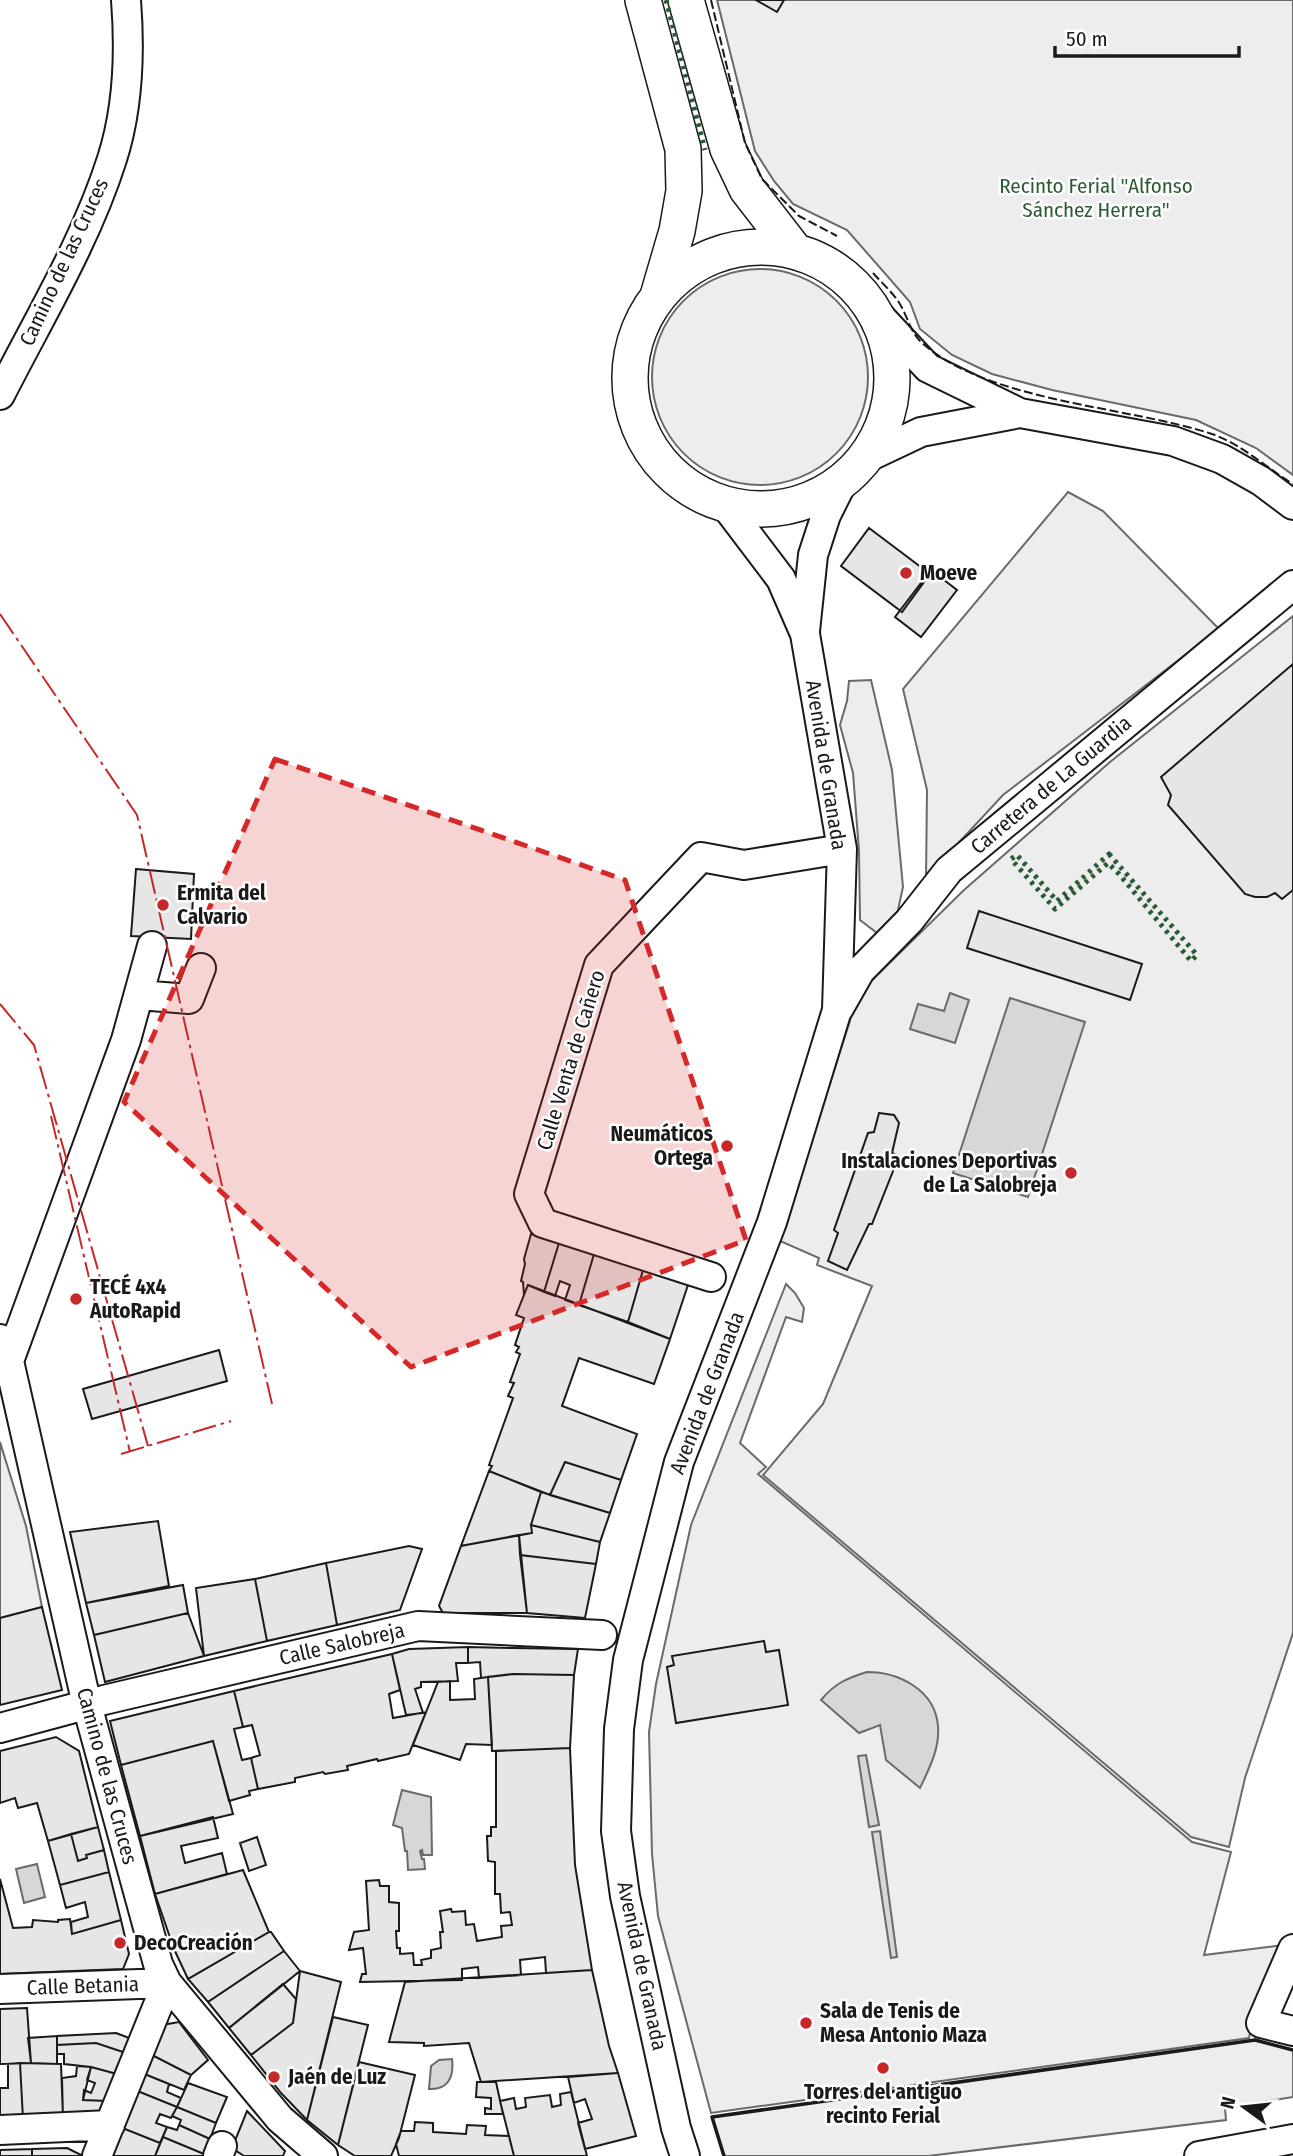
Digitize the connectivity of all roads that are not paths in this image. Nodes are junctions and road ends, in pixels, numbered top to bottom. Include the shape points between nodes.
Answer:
1 (126, 0) edge
2 (643, 0) edge
3 (686, 0) edge
4 (795, 251) junction
5 (657, 298) junction
6 (873, 309) junction
7 (0, 395) edge
8 (1020, 413) junction
9 (855, 470) junction
10 (1293, 505) edge
11 (725, 506) junction
12 (1293, 585) edge
13 (805, 634) junction
14 (842, 849) junction
15 (152, 946) dead end
16 (201, 968) dead end
17 (139, 995) junction
18 (837, 1010) junction
19 (711, 1277) dead end
20 (5, 1350) edge
21 (603, 1634) dead end
22 (87, 1705) junction
23 (0, 1728) edge
24 (1293, 1949) edge
25 (167, 1983) junction
26 (0, 1989) edge
27 (1293, 2031) edge
28 (110, 2124) junction
29 (0, 2130) edge
30 (1293, 2139) edge
31 (97, 2156) edge
32 (323, 2156) edge
33 (685, 2156) edge
34 (1199, 2156) edge

1 - 7 street, Camino de las Cruces via 125,92 113,157 85,228
2 - 5 main road via 683,149 684,191
3 - 4 main road via 727,149 747,189
4 - 5 main road via 757,246 719,253 685,271
4 - 6 main road via 841,273
5 - 11 main road via 631,356 629,377 636,420 655,458 670,474
6 - 8 street via 928,368
6 - 9 main road via 890,351 891,396 878,439
8 - 9 street via 921,432
8 - 10 street via 1173,441 1222,459
9 - 11 main road via 826,493 787,508
9 - 13 street, Avenida de Granada via 826,515 813,555
11 - 13 street, Avenida de Granada via 781,579
12 - 18 street, Carretera de La Guardia via 949,870 909,921 860,971
13 - 14 street, Avenida de Granada
14 - 18 street, Avenida de Granada
14 - 19 street, Calle Venta de Cañero via 744,865 701,857 599,965 586,1005 529,1194 543,1223
15 - 17 street
16 - 17 street via 190,999
17 - 20 street via 126,1040
18 - 33 street, Avenida de Granada via 772,1222 680,1462 626,1674 616,1831 630,1919
20 - 22 street, Camino de las Cruces
21 - 22 street, Calle Salobreja via 418,1626
22 - 23 street, Calle Salobreja
22 - 25 street, Camino de las Cruces via 150,1940
24 - 27 street via 1261,2023
25 - 26 street, Calle Betania
25 - 28 street
25 - 32 street, Camino de las Cruces via 280,2119
28 - 29 street
28 - 31 street
30 - 34 street

